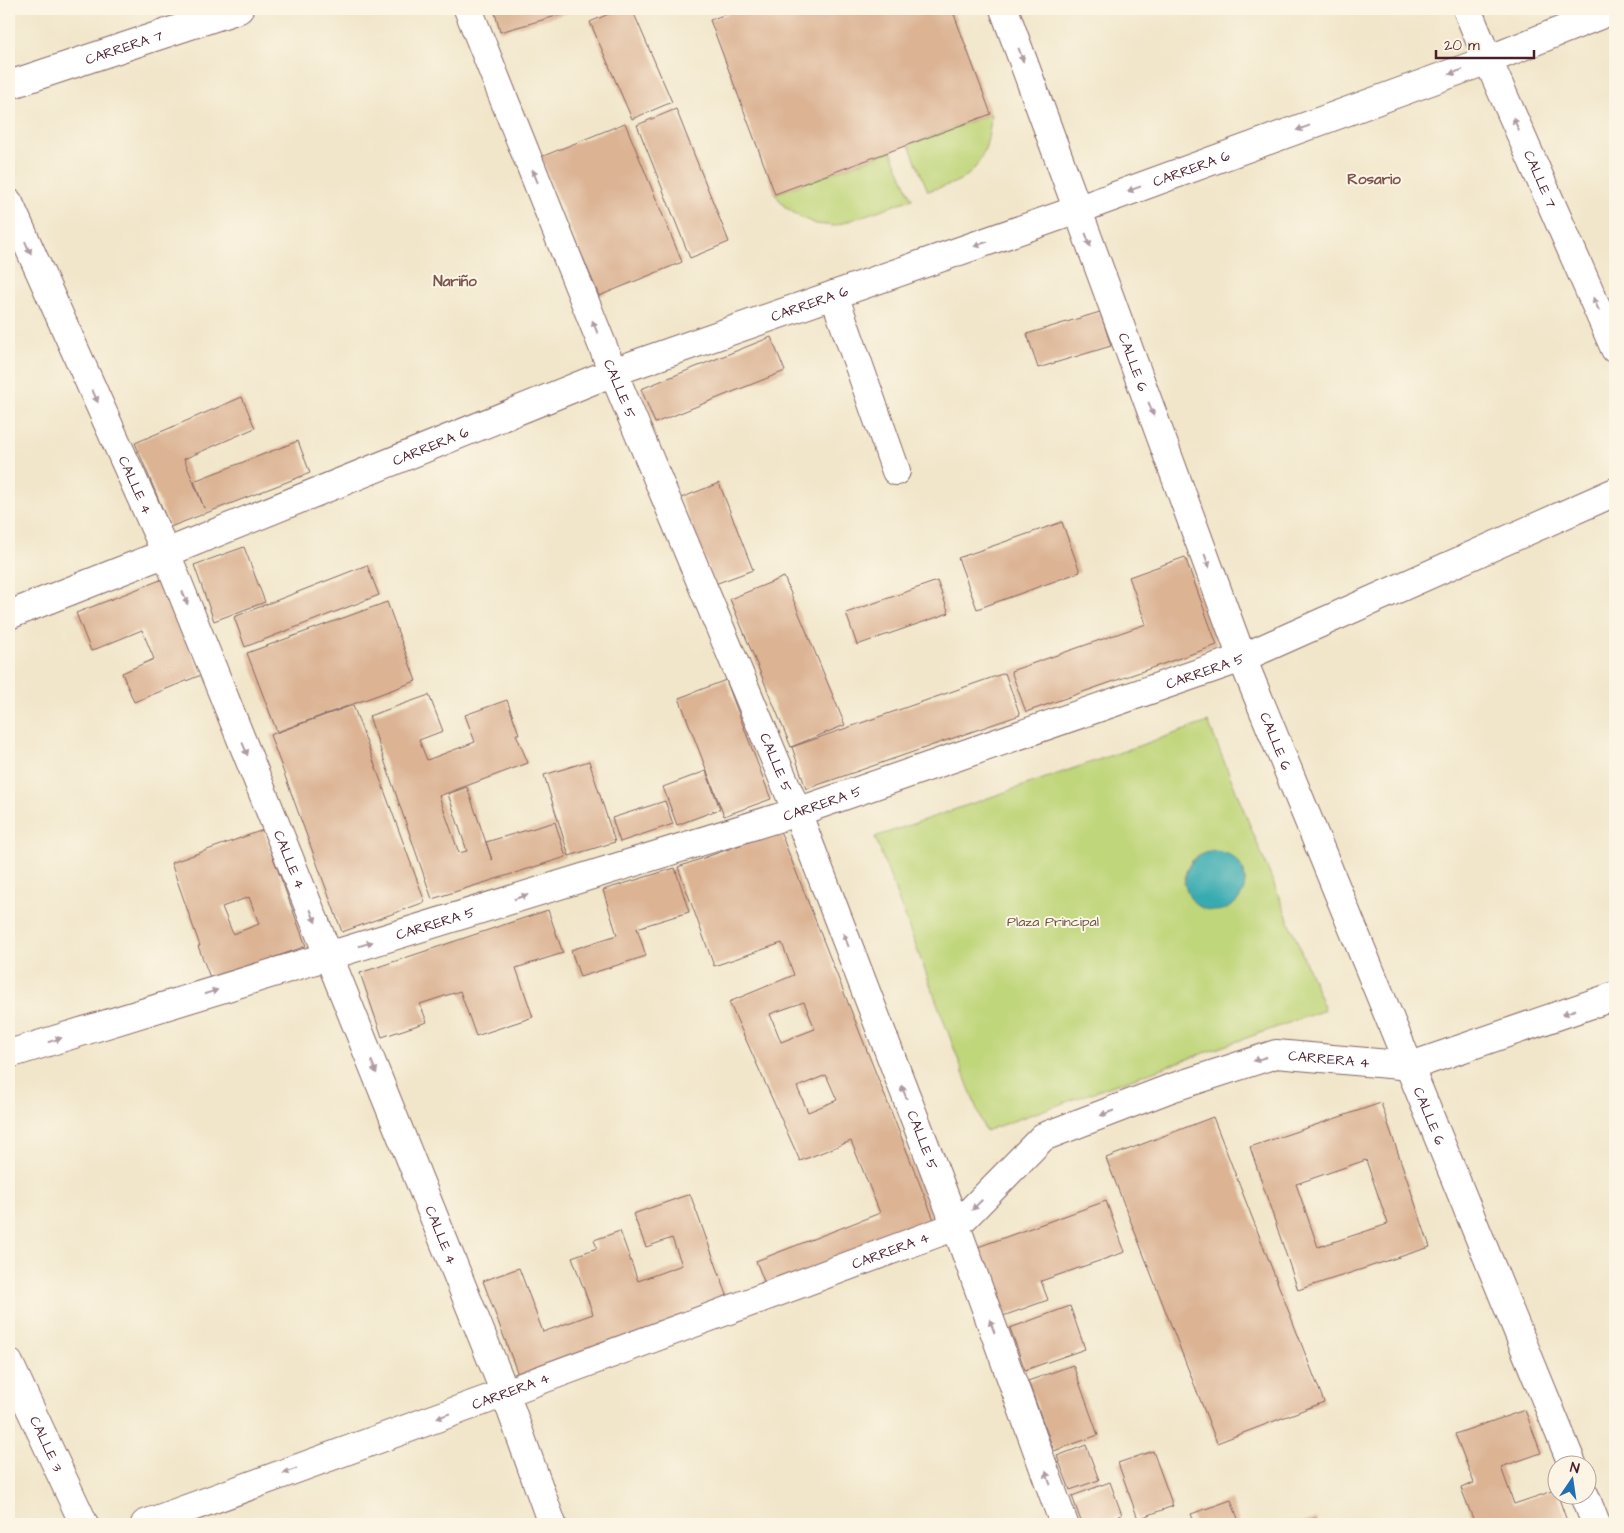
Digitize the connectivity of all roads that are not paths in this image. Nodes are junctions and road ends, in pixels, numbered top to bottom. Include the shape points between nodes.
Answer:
1 (239, 9) edge
2 (468, 9) edge
3 (1004, 9) edge
4 (1467, 9) edge
5 (1615, 9) edge
6 (1488, 60) junction
7 (9, 85) edge
8 (1077, 210) junction
9 (11, 215) edge
10 (834, 295) junction
11 (1615, 349) edge
12 (614, 372) junction
13 (896, 471) dead end
14 (1615, 492) edge
15 (166, 553) junction
16 (9, 615) edge
17 (1242, 658) junction
18 (797, 812) junction
19 (329, 956) junction
20 (1615, 996) edge
21 (9, 1054) edge
22 (1411, 1066) junction
23 (956, 1226) junction
24 (9, 1363) edge
25 (505, 1393) junction
26 (1569, 1456) edge
27 (1589, 1506) edge
28 (84, 1524) edge
29 (145, 1524) edge
30 (552, 1524) edge
31 (1064, 1524) edge
32 (1596, 1524) edge

1 - 7 street, CARRERA 7
12 -> 2 street, CALLE 5
3 -> 8 street, CALLE 6
4 - 6 street, CALLE 7
5 - 6 street, CARRERA 6
6 -> 8 street, CARRERA 6
11 -> 6 street, CALLE 7
8 -> 10 street, CARRERA 6
8 -> 17 street, CALLE 6
9 -> 15 street, CALLE 4
10 - 12 street, CARRERA 6
10 - 13 street
12 - 15 street, CARRERA 6
12 - 18 street, CALLE 5
14 - 17 street, CARRERA 5
15 - 16 street, CARRERA 6
15 -> 19 street, CALLE 4
17 - 18 street, CARRERA 5
17 - 22 street, CALLE 6
19 -> 18 street, CARRERA 5
23 -> 18 street, CALLE 5
21 -> 19 street, CARRERA 5
19 -> 25 street, CALLE 4
20 -> 22 street, CARRERA 4
22 -> 23 street, CARRERA 4 via 1276,1054 1171,1088 1043,1137
22 - 26 street, CALLE 6
23 - 25 street, CARRERA 4
31 -> 23 street, CALLE 5
24 - 28 street, CALLE 3
25 -> 29 street, CARRERA 4
25 - 30 street, CALLE 4
27 - 32 street

